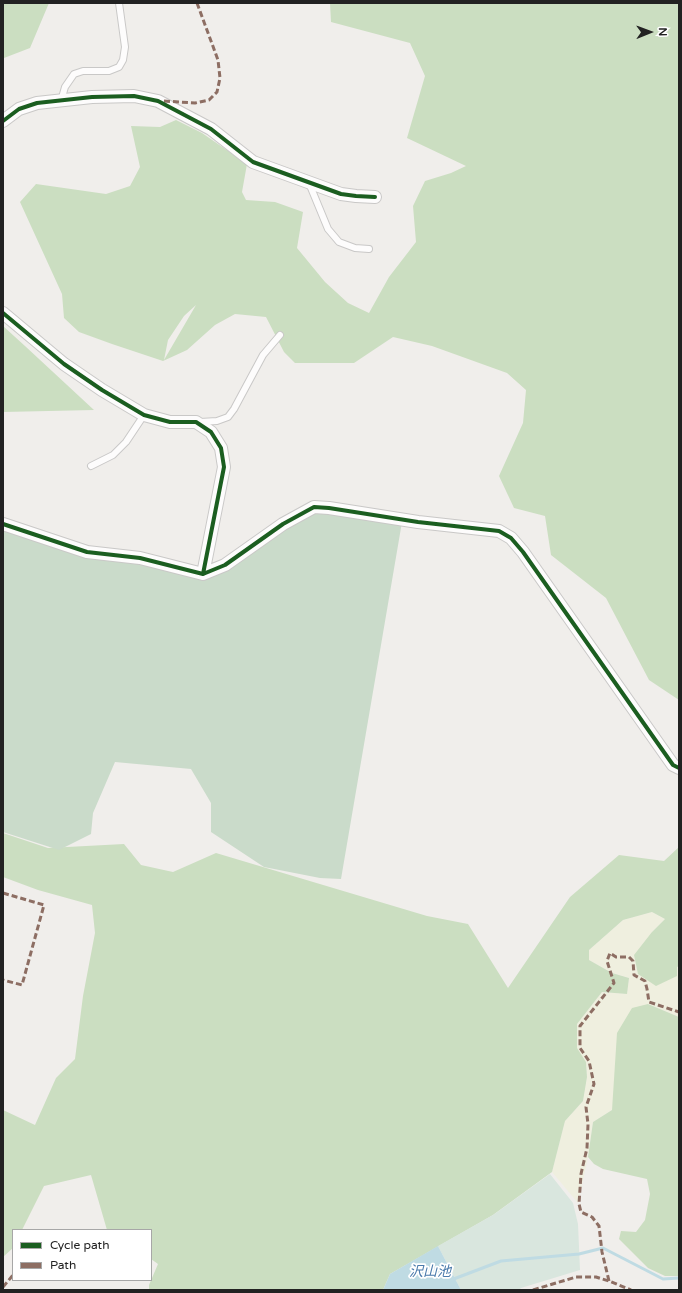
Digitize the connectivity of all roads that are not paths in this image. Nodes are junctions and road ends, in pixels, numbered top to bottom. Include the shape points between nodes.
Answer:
1 (119, 3) edge
2 (61, 101) junction
3 (3, 120) edge
4 (308, 182) junction
5 (375, 196) dead end
6 (369, 249) dead end
7 (3, 313) edge
8 (280, 335) dead end
9 (144, 415) junction
10 (196, 422) junction
11 (91, 466) dead end
12 (3, 524) edge
13 (203, 574) junction
14 (679, 768) edge

1 - 2 lane via 125,47 119,67 109,71 83,71 74,74 65,87
2 - 3 street via 37,103 19,109
2 - 4 street via 134,96 158,101 211,129 253,162
4 - 5 street via 341,194
4 - 6 lane via 328,229 339,242 355,248
7 - 9 street via 64,364
8 - 10 lane via 263,355 228,417 217,421
9 - 10 street via 170,422
9 - 11 lane via 126,442 113,455
10 - 13 street via 211,432 221,448 224,467
12 - 13 street via 87,552 140,558
13 - 14 street via 225,565 283,524 314,507 499,531 511,538 523,552 673,765

